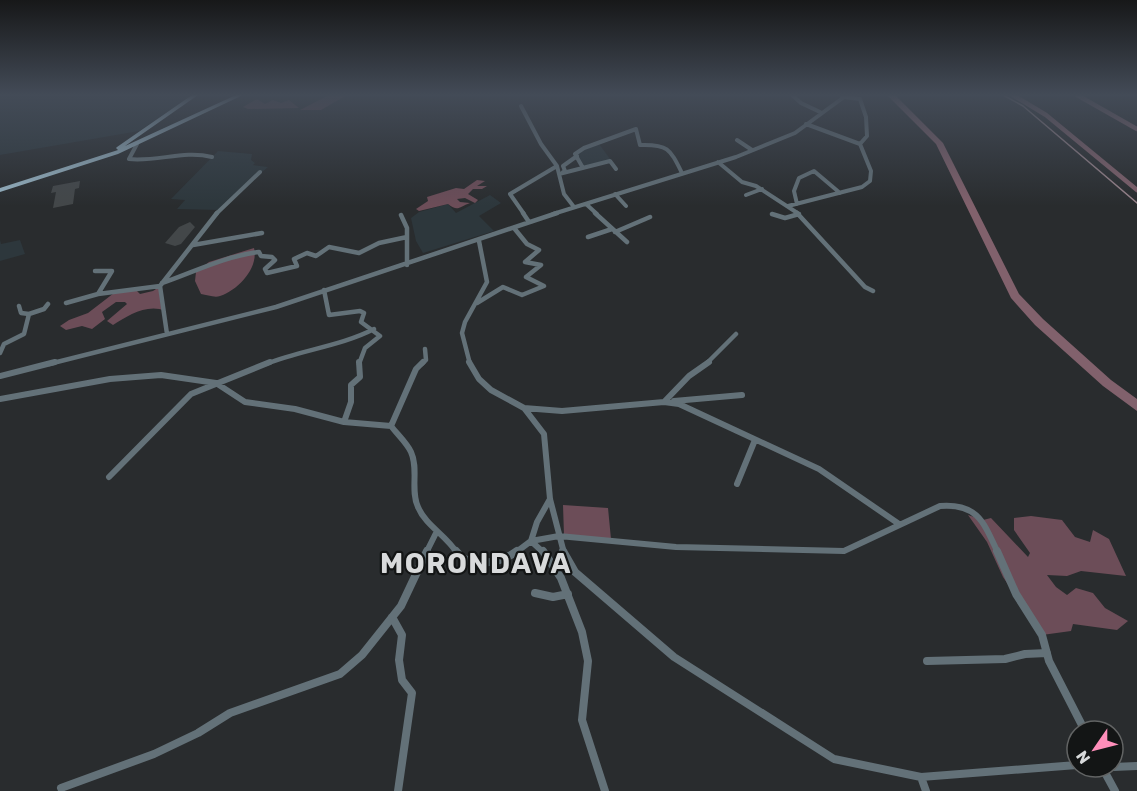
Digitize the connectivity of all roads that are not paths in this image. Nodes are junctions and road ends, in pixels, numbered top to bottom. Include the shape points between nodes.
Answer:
1 (141, 132) edge
2 (162, 132) edge
3 (534, 132) edge
4 (628, 132) edge
5 (637, 132) edge
6 (796, 132) edge
7 (827, 132) edge
8 (867, 132) edge
9 (135, 136) junction
10 (737, 140) dead end
11 (137, 144) junction
12 (860, 144) junction
13 (752, 150) junction
14 (212, 156) dead end
15 (577, 156) junction
16 (105, 157) junction
17 (718, 162) junction
18 (557, 166) junction
19 (583, 168) junction
20 (616, 169) dead end
21 (72, 171) junction
22 (260, 172) dead end
23 (682, 173) junction
24 (559, 174) junction
25 (762, 189) junction
26 (0, 190) edge
27 (615, 194) junction
28 (840, 194) junction
29 (746, 195) dead end
30 (586, 204) junction
31 (797, 204) junction
32 (626, 206) dead end
33 (788, 206) junction
34 (574, 207) junction
35 (401, 214) dead end
36 (772, 214) dead end
37 (799, 214) junction
38 (650, 217) dead end
39 (529, 222) junction
40 (514, 228) junction
41 (613, 231) junction
42 (262, 233) dead end
43 (407, 237) junction
44 (588, 237) dead end
45 (479, 241) junction
46 (627, 242) dead end
47 (192, 245) junction
48 (407, 265) junction
49 (95, 271) dead end
50 (161, 284) junction
51 (324, 290) junction
52 (873, 291) dead end
53 (98, 294) junction
54 (66, 303) dead end
55 (48, 304) dead end
56 (475, 305) junction
57 (19, 306) dead end
58 (29, 314) junction
59 (374, 329) junction
60 (167, 334) junction
61 (736, 334) dead end
62 (425, 349) dead end
63 (0, 353) edge
64 (0, 376) edge
65 (216, 383) junction
66 (741, 395) dead end
67 (0, 399) edge
68 (664, 402) junction
69 (524, 408) junction
70 (344, 422) junction
71 (391, 426) junction
72 (756, 440) junction
73 (109, 477) dead end
74 (737, 484) dead end
75 (550, 499) junction
76 (899, 524) junction
77 (438, 531) junction
78 (559, 537) junction
79 (531, 541) junction
80 (536, 593) dead end
81 (568, 594) junction
82 (392, 617) junction
83 (1047, 653) junction
84 (927, 662) dead end
85 (1078, 719) edge
86 (1065, 766) edge
87 (921, 777) junction
88 (61, 788) dead end
89 (398, 791) edge
90 (605, 791) edge
91 (926, 791) edge

1 - 9 main road
2 - 11 main road
3 - 18 street
4 - 15 street via 584,147
5 - 23 street via 640,145 667,146
6 - 13 street
7 - 12 street
8 - 12 street
9 - 16 main road
9 - 21 main road
10 - 13 street
11 - 14 street via 129,159
11 - 16 main road
11 - 21 main road via 104,162
12 - 28 street via 872,177 869,184
13 - 17 street
15 - 19 street
15 - 24 street via 563,165 565,171
16 - 21 main road
17 - 23 street
17 - 25 street via 742,182
18 - 24 street
18 - 39 street via 510,194
19 - 20 street via 610,161
19 - 24 street
21 - 26 main road
22 - 47 street via 219,210
23 - 27 street
24 - 34 street via 564,194
25 - 29 street
25 - 33 street
27 - 30 street
27 - 32 street
28 - 31 street
28 - 31 street via 814,171 799,178 794,191
30 - 34 street
30 - 41 street
31 - 33 street
33 - 37 street
34 - 39 street
35 - 43 street
36 - 37 street via 785,218
37 - 52 street
38 - 41 street
39 - 40 street
40 - 45 street
40 - 56 street via 527,244 539,250 525,262 541,265 526,277 544,286 522,295 503,287
41 - 44 street
41 - 46 street
42 - 47 street
43 - 48 street
43 - 50 street via 358,253 329,247 316,256 307,253 294,259 297,266 267,273 265,269 275,260 272,257 261,256 259,252 236,255
45 - 48 street
45 - 56 street via 487,282
47 - 50 street
48 - 51 street
49 - 53 street via 112,271
50 - 53 street
50 - 60 street
51 - 59 street via 329,315 360,311 364,313 361,322
51 - 60 street via 276,307
53 - 54 street
55 - 58 street
56 - 69 street via 462,333 470,365 478,380
57 - 58 street via 21,313
58 - 63 street via 24,334 4,344
59 - 65 street
59 - 70 street via 380,336 369,343 358,359 360,377 351,385 351,402
60 - 64 street
61 - 68 street
62 - 71 street via 426,360 416,369
65 - 67 street via 161,375 110,379
65 - 70 street via 245,402 295,409
65 - 73 street via 191,394
66 - 68 street
68 - 69 street via 574,411
68 - 72 street via 680,404
69 - 75 street via 544,434
70 - 71 street
71 - 77 street via 411,451 416,504 423,518
72 - 74 street
72 - 76 street via 819,468
75 - 78 street
75 - 79 street
76 - 78 street via 844,551 676,547
76 - 83 street via 940,506 955,505 983,520 1016,594 1042,635
77 - 79 street via 458,555 470,562 510,557
77 - 82 street
78 - 79 street
78 - 87 street via 575,572 674,657 834,759
79 - 81 street via 538,545
80 - 81 street via 553,597
81 - 90 street via 579,615 588,661 582,718
82 - 88 street via 362,655 340,674 230,713 154,754
82 - 89 street via 402,635 402,680 412,693
83 - 84 street
83 - 85 street
86 - 87 street
87 - 91 street

